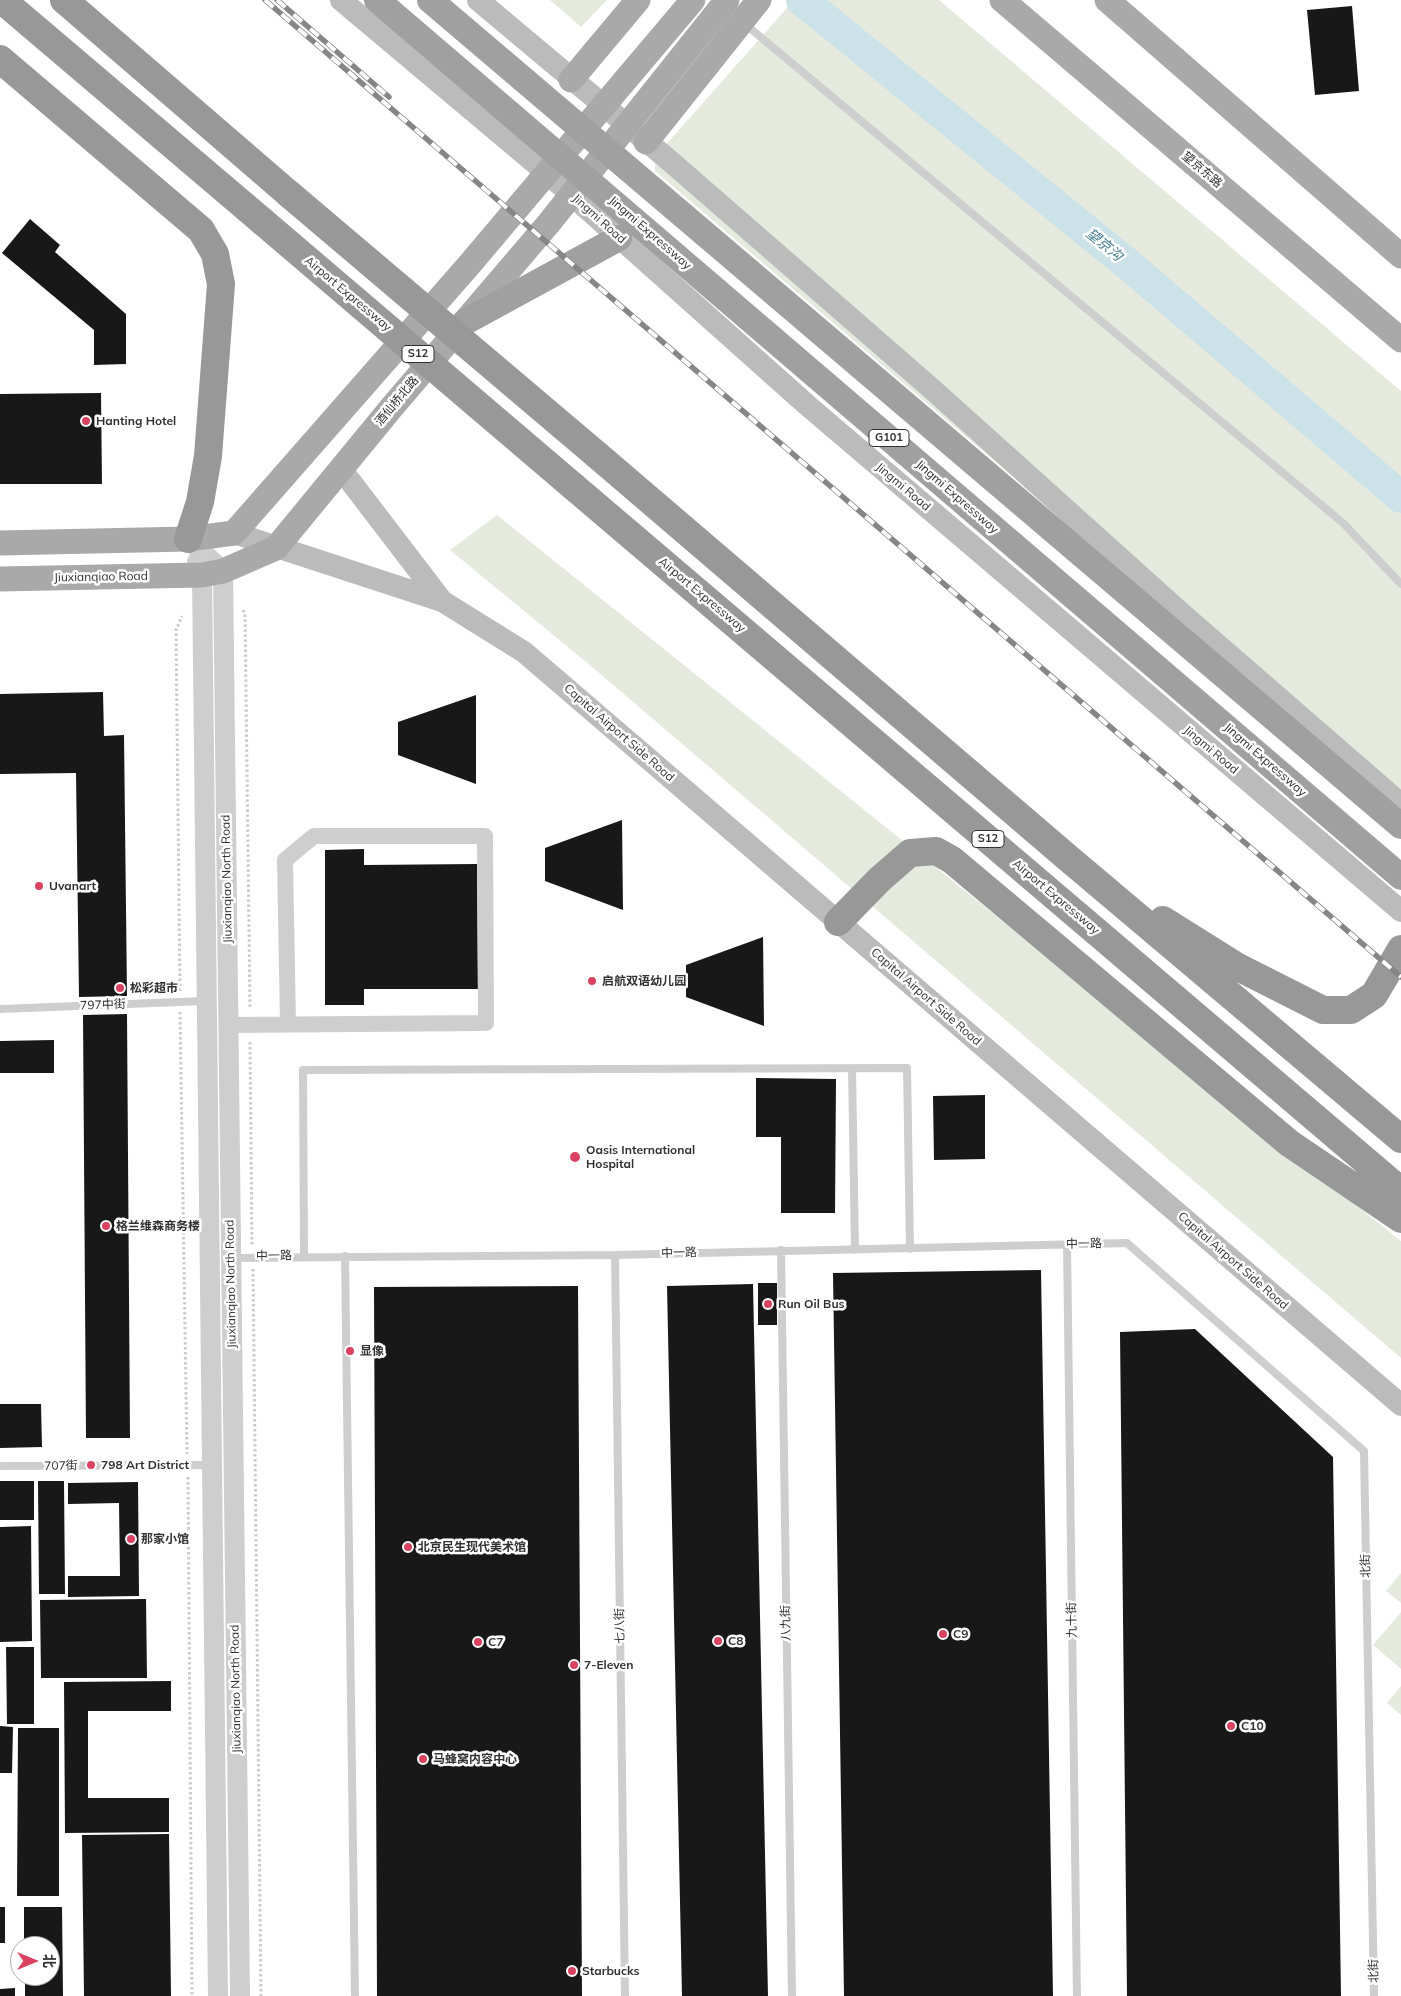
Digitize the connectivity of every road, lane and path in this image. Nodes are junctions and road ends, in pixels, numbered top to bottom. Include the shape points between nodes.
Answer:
1 (2, 0) edge
2 (64, 0) edge
3 (93, 0) edge
4 (341, 0) edge
5 (377, 0) edge
6 (430, 0) edge
7 (478, 0) edge
8 (638, 0) edge
9 (694, 0) edge
10 (727, 0) edge
11 (1002, 0) edge
12 (1106, 0) edge
13 (750, 11) edge
14 (0, 59) edge
15 (135, 62) junction
16 (571, 80) junction
17 (603, 107) junction
18 (626, 125) junction
19 (646, 142) junction
20 (548, 173) junction
21 (572, 194) junction
22 (620, 238) junction
23 (1401, 256) edge
24 (465, 322) junction
25 (1401, 340) edge
26 (341, 469) junction
27 (234, 533) junction
28 (188, 539) junction
29 (0, 543) edge
30 (276, 548) junction
31 (212, 573) junction
32 (0, 579) edge
33 (1401, 584) edge
34 (442, 601) junction
35 (183, 614) dead end
36 (1401, 804) edge
37 (1401, 826) edge
38 (1068, 858) junction
39 (1401, 876) edge
40 (1401, 911) edge
41 (838, 922) junction
42 (1401, 948) edge
43 (207, 1001) junction
44 (180, 1002) junction
45 (0, 1009) edge
46 (288, 1024) junction
47 (228, 1025) junction
48 (852, 1068) junction
49 (1401, 1139) edge
50 (1401, 1191) edge
51 (1401, 1219) edge
52 (1127, 1243) joint
53 (1067, 1245) junction
54 (910, 1249) junction
55 (781, 1250) junction
56 (855, 1250) junction
57 (615, 1255) junction
58 (304, 1256) junction
59 (345, 1256) junction
60 (231, 1258) junction
61 (1401, 1405) edge
62 (188, 1465) junction
63 (212, 1465) junction
64 (0, 1466) edge
65 (192, 1996) edge
66 (218, 1996) edge
67 (240, 1996) edge
68 (355, 1996) edge
69 (625, 1996) edge
70 (792, 1996) edge
71 (1077, 1996) edge
72 (1374, 1996) edge

1 - 50 highway, Airport Expressway / S12, bridge
2 - 15 highway
3 - 15 highway
4 - 20 main road, Jingmi Road
5 - 39 highway, Jingmi Expressway / G101, bridge
6 - 37 highway, G101, bridge
7 - 16 main road
8 - 16 main road
9 - 17 main road
10 - 18 main road, 酒仙桥北路
11 - 25 main road, 望京东路
12 - 23 main road
13 - 19 main road
13 - 33 lane via 1343,523
14 - 28 highway via 201,230 215,254 221,284 208,456 200,502
15 - 38 highway, bridge
16 - 17 main road
17 - 18 main road
17 - 20 main road
18 - 19 main road
18 - 21 main road, 酒仙桥北路
19 - 36 main road via 925,383 1181,613
20 - 21 main road, Jingmi Road / G101
20 - 27 main road
21 - 22 main road, Jingmi Road / G101
21 - 24 main road, 酒仙桥北路
22 - 24 highway
22 - 40 main road, Jingmi Road / G101 via 807,405
24 - 26 main road, 酒仙桥北路
26 - 30 main road, 酒仙桥北路
26 - 34 main road
27 - 28 main road
27 - 30 main road
28 - 29 main road
28 - 31 street
30 - 31 main road, 酒仙桥北路
30 - 34 main road
31 - 32 main road, Jiuxianqiao Road
31 - 43 street, Jiuxianqiao North Road
31 - 47 street, Jiuxianqiao North Road
34 - 41 main road, Capital Airport Side Road via 524,652
35 - 44 path via 176,630
38 - 42 highway via 1238,967 1322,1010 1351,1010 1374,995
38 - 49 highway
41 - 51 highway via 910,853 936,851 952,860 1289,1143
41 - 61 main road, Capital Airport Side Road
43 - 44 lane, 797中街
43 - 63 street, Jiuxianqiao North Road
44 - 45 lane, 797中街
44 - 62 path
46 - 46 street via 486,1023 485,836 314,836 285,860
46 - 47 street
47 - 60 street, Jiuxianqiao North Road
48 - 54 lane via 907,1068
48 - 56 lane
48 - 58 lane via 304,1070
52 - 53 lane, 中一路
52 - 72 lane, 北街 via 1364,1451
53 - 54 lane, 中一路
53 - 71 lane, 九十街
54 - 56 lane, 中一路
55 - 56 lane, 中一路
55 - 57 lane, 中一路
55 - 70 lane, 八九街
57 - 59 lane, 中一路
57 - 69 lane, 七八街
58 - 59 lane, 中一路
58 - 60 lane, 中一路
59 - 68 lane
60 - 67 street, Jiuxianqiao North Road
62 - 63 lane, 707街
62 - 64 lane, 707街
62 - 65 path
63 - 66 street, Jiuxianqiao North Road

